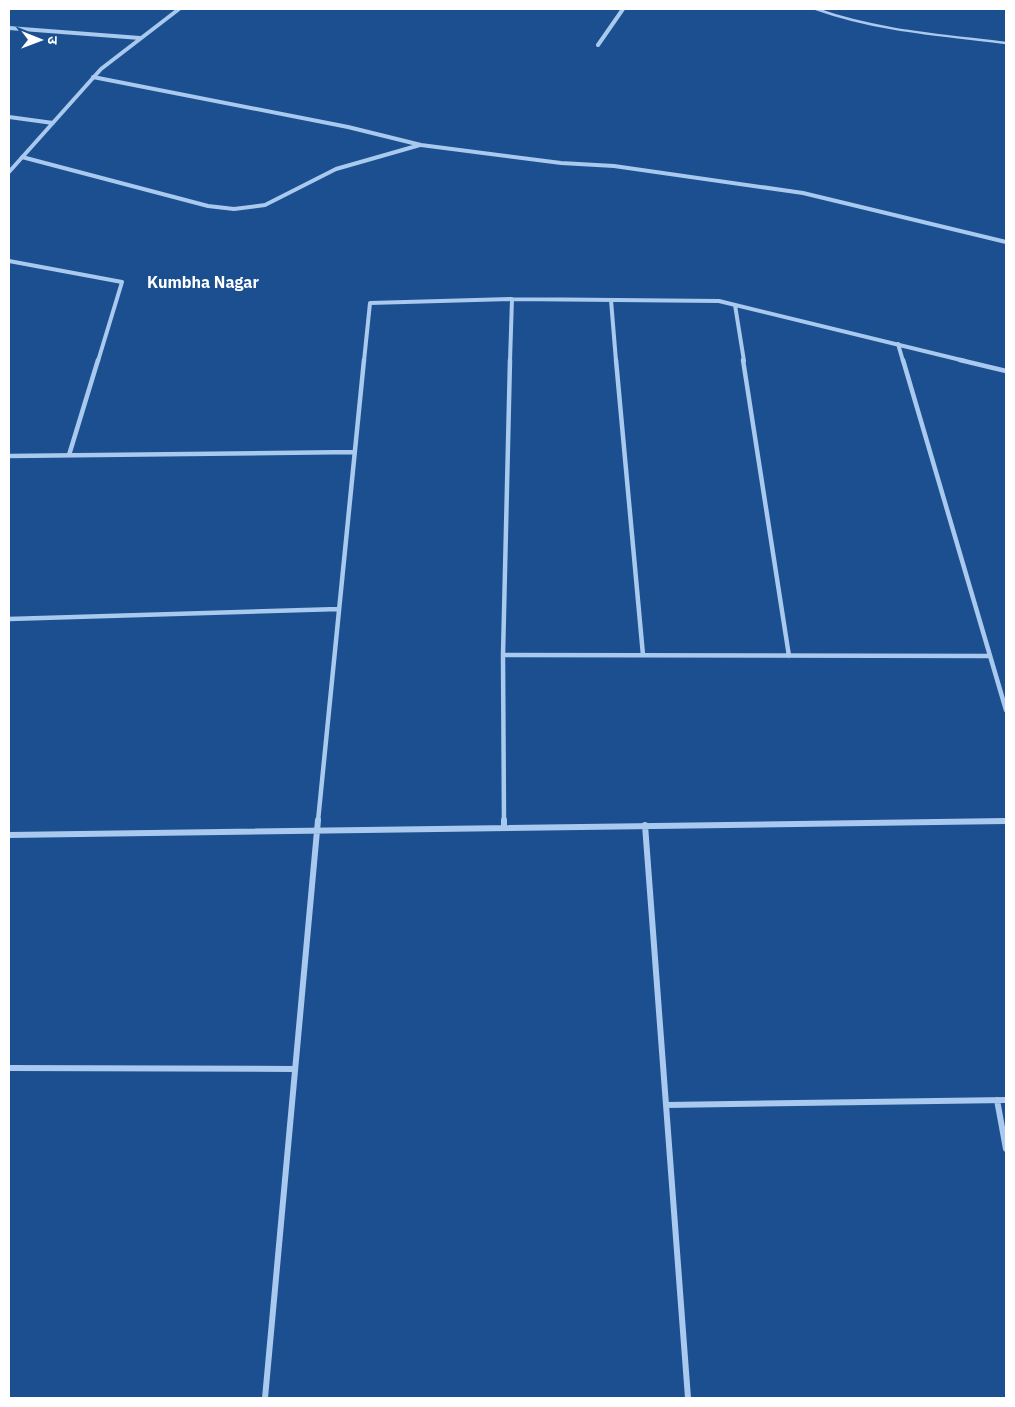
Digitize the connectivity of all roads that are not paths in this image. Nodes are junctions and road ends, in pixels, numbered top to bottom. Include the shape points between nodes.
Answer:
1 (180, 9) edge
2 (623, 9) edge
3 (816, 9) edge
4 (9, 28) edge
5 (140, 38) junction
6 (1006, 43) edge
7 (598, 45) dead end
8 (93, 77) junction
9 (9, 117) edge
10 (53, 123) junction
11 (421, 145) junction
12 (22, 157) junction
13 (9, 164) edge
14 (16, 164) junction
15 (9, 172) edge
16 (1006, 242) edge
17 (9, 261) edge
18 (512, 299) junction
19 (611, 300) junction
20 (734, 305) junction
21 (898, 344) junction
22 (1006, 371) edge
23 (354, 452) junction
24 (69, 455) junction
25 (9, 456) edge
26 (339, 610) junction
27 (9, 619) edge
28 (503, 655) junction
29 (643, 655) junction
30 (789, 656) junction
31 (990, 656) junction
32 (1006, 710) edge
33 (1006, 821) edge
34 (645, 825) junction
35 (504, 828) junction
36 (316, 832) junction
37 (9, 835) edge
38 (9, 1068) edge
39 (295, 1069) junction
40 (997, 1100) junction
41 (1006, 1100) edge
42 (666, 1105) junction
43 (1006, 1149) edge
44 (264, 1398) edge
45 (688, 1398) edge

1 - 5 street
2 - 7 street
3 - 6 lane via 843,20 878,27
4 - 5 street
5 - 8 street
8 - 10 street
8 - 11 street via 348,127
9 - 10 street
10 - 12 street
11 - 12 street via 336,169 265,204 234,209 208,206
11 - 16 street via 561,163 614,166 804,193
12 - 14 street
13 - 14 street
14 - 15 street
17 - 24 street via 122,282
18 - 19 street
18 - 23 street via 370,304
18 - 28 street
19 - 20 street via 718,301
19 - 29 street
20 - 21 street
20 - 30 street
21 - 22 street
21 - 31 street
23 - 24 street
23 - 26 street
24 - 25 street
26 - 27 street
26 - 36 street
28 - 29 street
28 - 35 street
29 - 30 street
30 - 31 street
31 - 32 street
33 - 34 street
34 - 35 street
34 - 42 street
35 - 36 street
36 - 37 street
36 - 39 street
38 - 39 street
39 - 44 street
40 - 41 street
40 - 42 street
40 - 43 street
42 - 45 street

